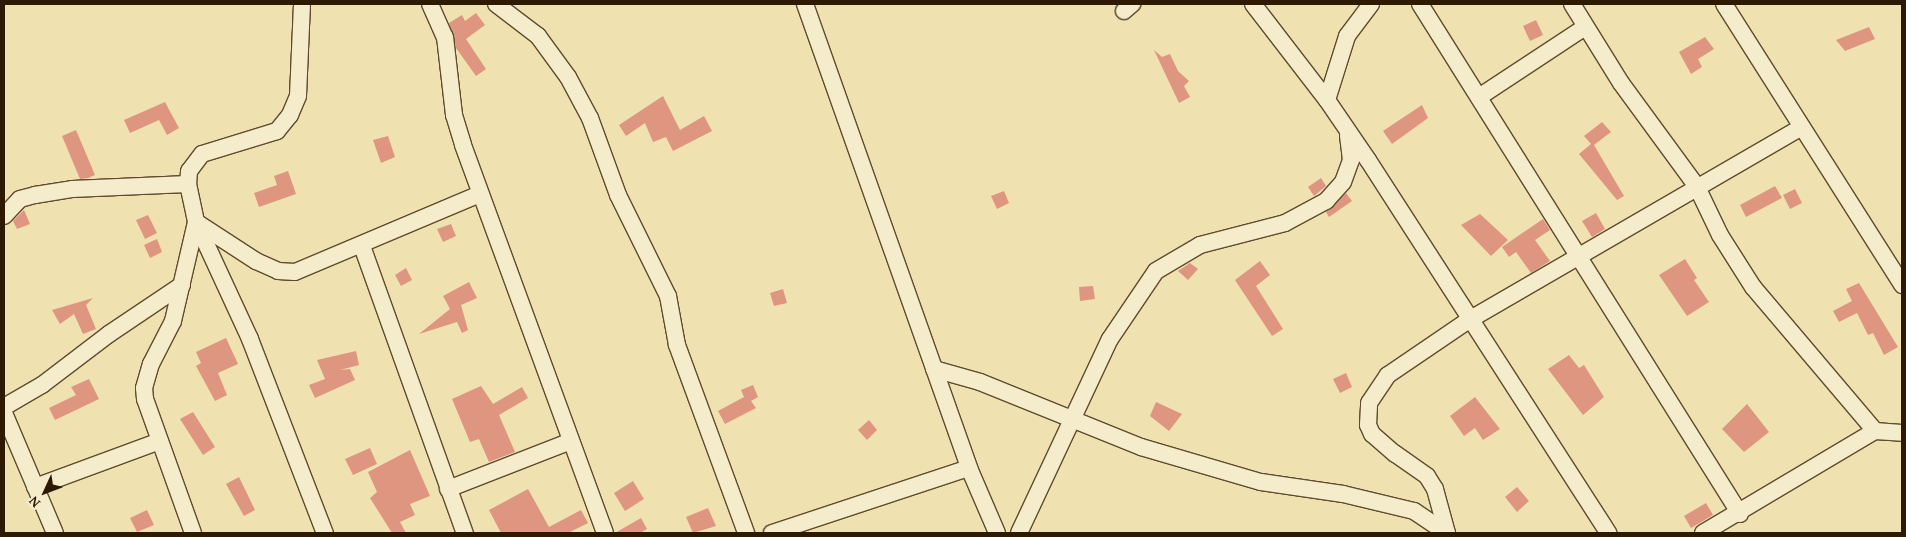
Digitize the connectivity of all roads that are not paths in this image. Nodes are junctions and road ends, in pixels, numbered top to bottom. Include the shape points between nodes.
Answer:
1 (302, 4) edge
2 (430, 4) edge
3 (496, 4) edge
4 (805, 4) edge
5 (1253, 4) edge
6 (1371, 4) edge
7 (1420, 4) edge
8 (1572, 4) edge
9 (1724, 4) edge
10 (1585, 27) junction
11 (1479, 97) junction
12 (1328, 100) junction
13 (1800, 128) junction
14 (1348, 132) junction
15 (188, 184) junction
16 (1697, 187) junction
17 (480, 194) junction
18 (4, 216) edge
19 (196, 222) junction
20 (362, 246) junction
21 (1579, 254) junction
22 (1902, 285) edge
23 (182, 286) junction
24 (1469, 320) junction
25 (934, 370) junction
26 (4, 407) edge
27 (4, 413) edge
28 (1073, 418) junction
29 (1876, 431) junction
30 (1902, 433) edge
31 (160, 441) junction
32 (571, 441) junction
33 (969, 468) junction
34 (35, 487) junction
35 (448, 488) junction
36 (1740, 514) junction
37 (55, 533) edge
38 (193, 533) edge
39 (325, 533) edge
40 (465, 533) edge
41 (605, 533) edge
42 (746, 533) edge
43 (772, 533) edge
44 (997, 533) edge
45 (1019, 533) edge
46 (1447, 533) edge
47 (1608, 533) edge
48 (1703, 533) edge

1 - 15 street via 298,96 290,115 277,131 202,154 191,166
2 - 17 street via 445,37 454,115
3 - 42 street via 538,36 568,77 590,118 618,195 668,296 677,345
4 - 25 street
5 - 12 street
6 - 12 street via 1347,36
7 - 11 street
8 - 10 street
9 - 13 street
10 - 11 street
10 - 16 street via 1621,83
11 - 21 street
12 - 14 street
13 - 16 street
13 - 22 street
14 - 24 street
14 - 28 street via 1352,160 1343,182 1326,201 1285,223 1200,245 1156,271 1110,339
15 - 18 street via 72,189 35,195 20,199
15 - 19 street via 190,206
16 - 21 street
16 - 29 street via 1720,235 1752,287
17 - 20 street
17 - 32 street
19 - 20 street via 278,271 295,272
19 - 23 street via 185,260
19 - 39 street via 250,338
20 - 35 street
21 - 24 street
21 - 36 street
23 - 26 street via 109,334 42,385
23 - 31 street via 173,321 150,364 144,388
24 - 46 street via 1388,375 1376,389 1367,415 1372,434 1427,476 1435,489
24 - 47 street
25 - 28 street via 980,382
25 - 33 street
27 - 34 street
28 - 45 street
28 - 46 street via 1141,447 1261,482 1343,494 1414,512
29 - 30 street
29 - 36 street
31 - 34 street
31 - 38 street
32 - 35 street
32 - 41 street
33 - 43 street
33 - 44 street
34 - 37 street
35 - 40 street
36 - 48 street

